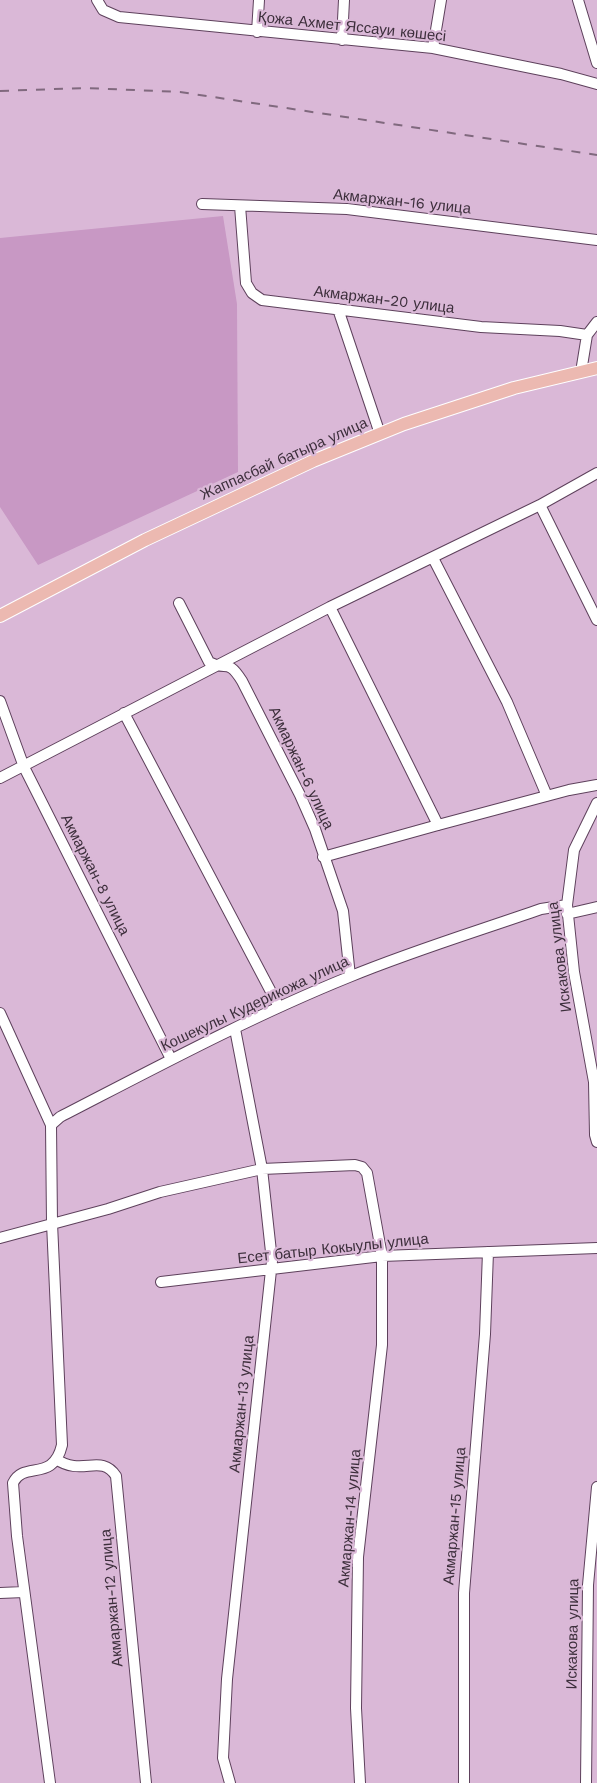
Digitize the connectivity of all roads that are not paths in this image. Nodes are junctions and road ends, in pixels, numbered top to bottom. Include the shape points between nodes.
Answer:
1 (97, 0) edge
2 (259, 0) edge
3 (344, 0) edge
4 (441, 0) edge
5 (578, 0) edge
6 (257, 32) junction
7 (342, 40) junction
8 (433, 48) junction
9 (597, 64) edge
10 (595, 84) edge
11 (202, 204) dead end
12 (240, 206) junction
13 (597, 240) edge
14 (338, 308) junction
15 (597, 322) edge
16 (587, 335) junction
17 (597, 368) edge
18 (581, 372) junction
19 (380, 434) junction
20 (597, 474) edge
21 (540, 505) junction
22 (432, 558) junction
23 (179, 603) dead end
24 (330, 607) junction
25 (0, 616) edge
26 (597, 620) edge
27 (216, 666) junction
28 (0, 701) edge
29 (124, 713) junction
30 (24, 767) junction
31 (0, 778) edge
32 (597, 785) edge
33 (547, 796) junction
34 (597, 803) edge
35 (438, 825) junction
36 (323, 857) junction
37 (597, 908) edge
38 (567, 910) junction
39 (350, 976) junction
40 (279, 1007) junction
41 (0, 1013) edge
42 (235, 1029) junction
43 (171, 1059) junction
44 (51, 1125) junction
45 (597, 1142) edge
46 (262, 1168) junction
47 (52, 1223) junction
48 (0, 1238) edge
49 (597, 1248) edge
50 (488, 1252) junction
51 (382, 1256) junction
52 (271, 1269) junction
53 (161, 1282) dead end
54 (56, 1459) junction
55 (597, 1487) edge
56 (24, 1592) junction
57 (0, 1593) edge
58 (592, 1645) edge
59 (592, 1706) edge
60 (50, 1783) edge
61 (146, 1783) edge
62 (230, 1783) edge
63 (360, 1783) edge
64 (464, 1783) edge
65 (586, 1783) edge

1 - 6 street, Қожа Ахмет Яссауи көшесі via 103,10 119,18
2 - 6 street
3 - 7 street
4 - 8 street
5 - 9 street
6 - 7 street, Қожа Ахмет Яссауи көшесі
7 - 8 street, Қожа Ахмет Яссауи көшесі
8 - 10 street, Қожа Ахмет Яссауи көшесі
9 - 10 street
11 - 12 street, Акмаржан-16 улица
12 - 13 street, Акмаржан-16 улица via 347,209
12 - 14 street, Акмаржан-20 улица via 246,283 252,293 262,300
14 - 16 street, Акмаржан-20 улица via 472,326
14 - 19 street
15 - 16 street
16 - 18 street
17 - 18 main road, Жаппасбай батыра улица
18 - 19 main road, Жаппасбай батыра улица via 514,388
19 - 25 main road, Жаппасбай батыра улица via 312,461 145,540
20 - 21 street
21 - 22 street
21 - 26 street
22 - 24 street
22 - 33 street via 507,702
23 - 27 street via 208,662
24 - 27 street
24 - 35 street
27 - 29 street
27 - 36 street, Акмаржан-6 улица via 227,664 234,668 242,681 300,795
28 - 30 street, Акмаржан-8 улица
29 - 30 street
29 - 40 street
30 - 31 street
30 - 43 street, Акмаржан-8 улица
32 - 33 street
33 - 35 street
34 - 38 street, Искакова улица via 574,850
35 - 36 street
36 - 39 street, Акмаржан-6 улица via 343,911
37 - 38 street, Кошекулы Кудерикожа улица
38 - 39 street, Кошекулы Кудерикожа улица via 542,909
38 - 45 street, Искакова улица via 574,972 594,1082
39 - 40 street, Кошекулы Кудерикожа улица
40 - 42 street, Кошекулы Кудерикожа улица
41 - 44 street
42 - 43 street, Кошекулы Кудерикожа улица
42 - 46 street, Акмаржан-13 улица
43 - 44 street, Кошекулы Кудерикожа улица via 60,1117
44 - 47 street
46 - 47 street via 160,1192
46 - 51 street, Акмаржан-14 улица via 333,1164 362,1167 367,1173 374,1202
46 - 52 street, Акмаржан-13 улица
47 - 48 street
47 - 54 street via 62,1445
49 - 50 street, Есет батыр Кокыулы улица
50 - 51 street, Есет батыр Кокыулы улица
50 - 64 street, Акмаржан-15 улица via 485,1334 464,1593
51 - 52 street, Есет батыр Кокыулы улица
51 - 63 street, Акмаржан-14 улица via 382,1344 358,1557 356,1708
52 - 53 street, Есет батыр Кокыулы улица
52 - 62 street, Акмаржан-13 улица via 227,1679 223,1758
54 - 56 street via 47,1469 21,1474 13,1483
54 - 61 street, Акмаржан-12 улица via 72,1468 99,1464 110,1468 116,1476
55 - 58 street, Искакова улица via 588,1585
56 - 57 street
56 - 60 street
58 - 59 street, Искакова улица
59 - 65 street, Искакова улица

